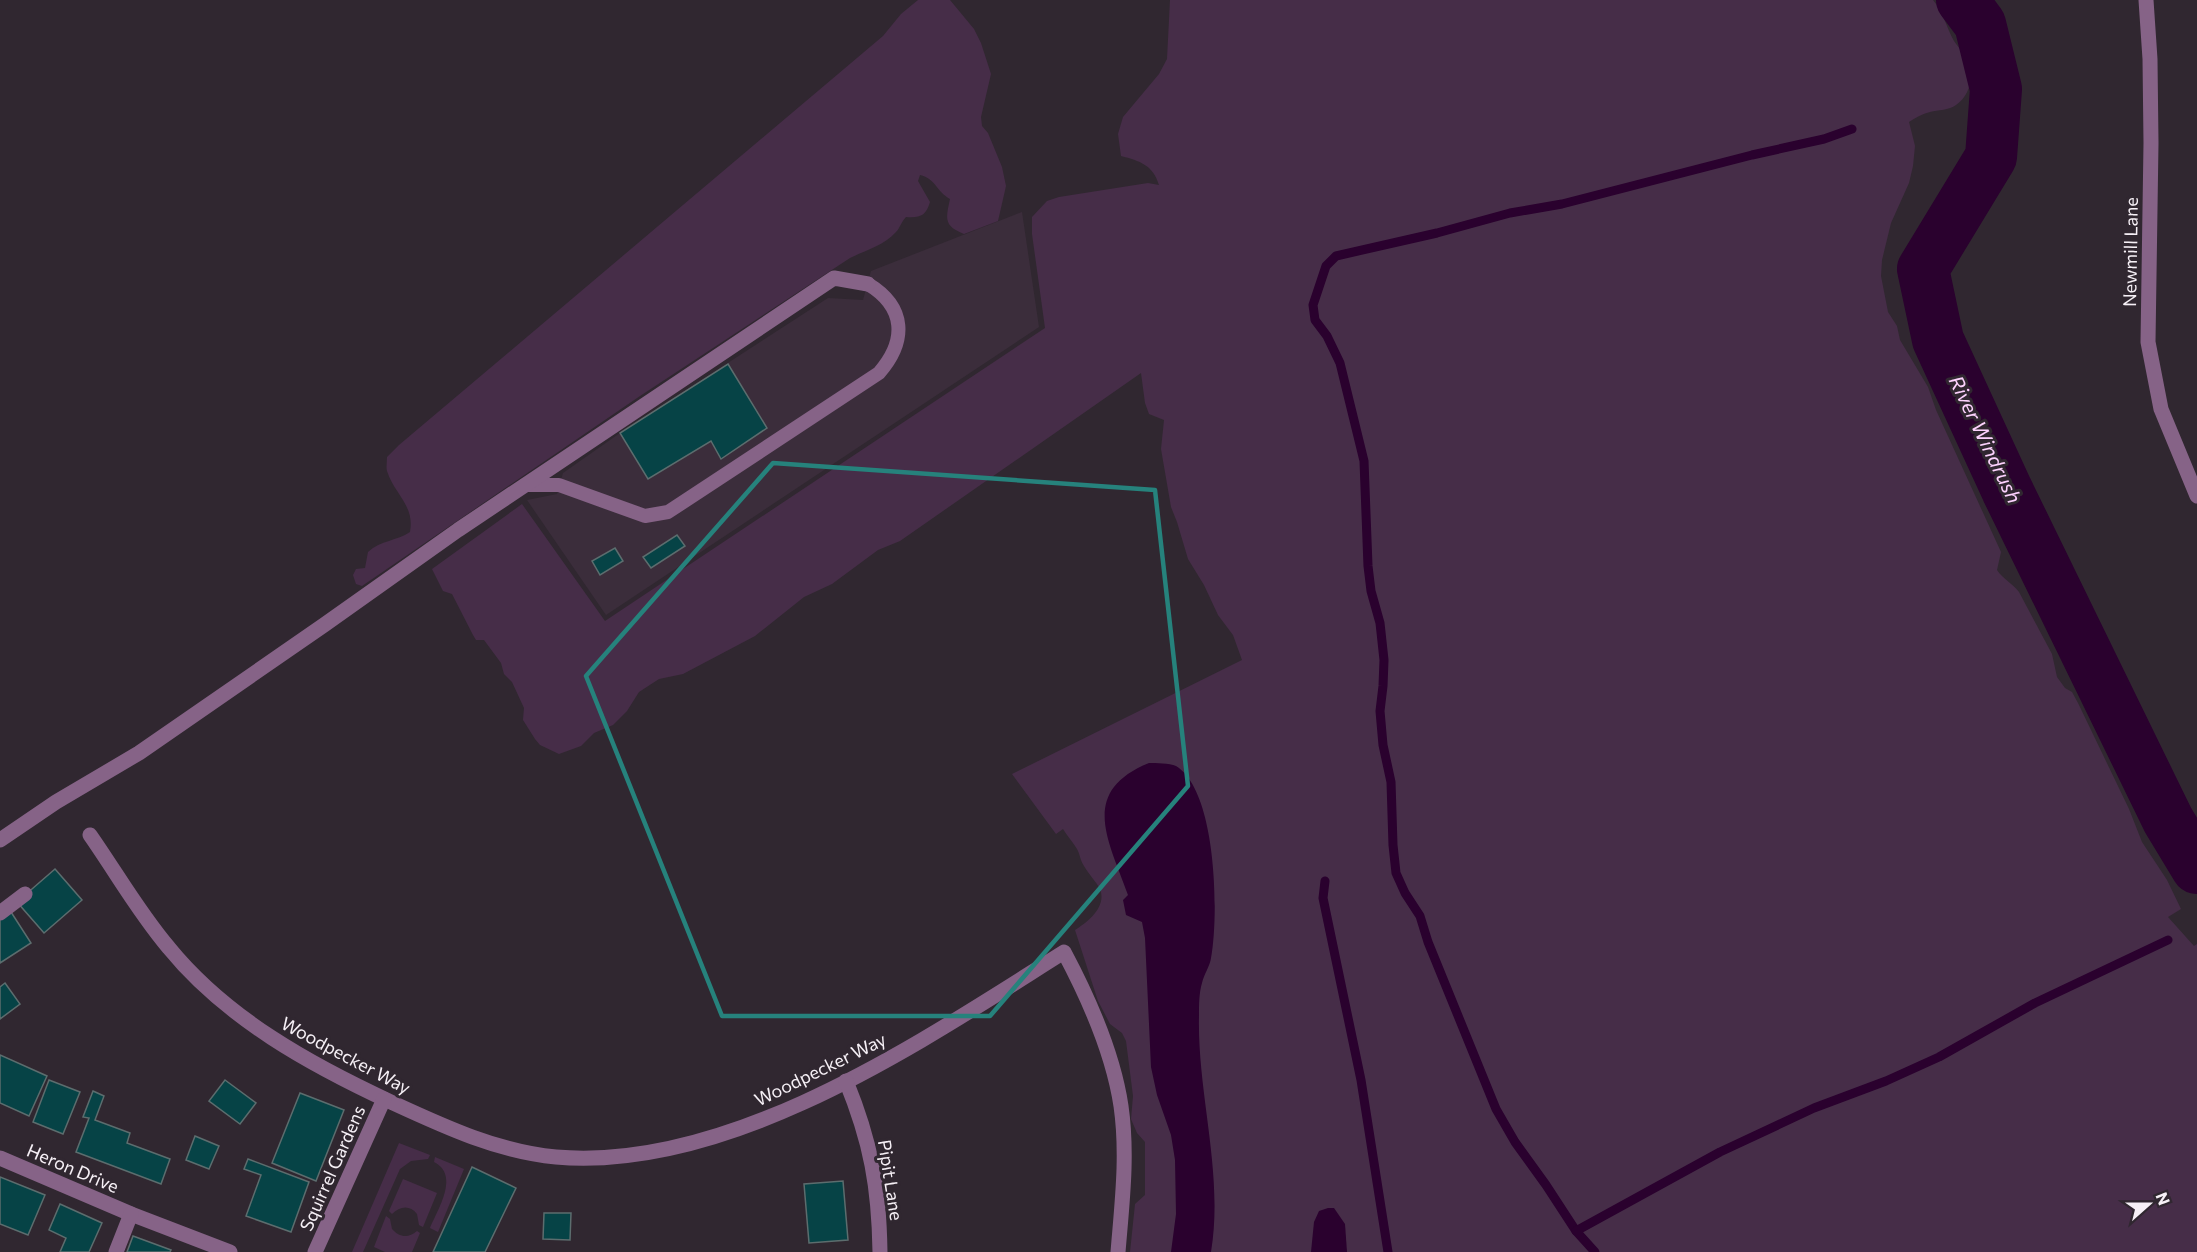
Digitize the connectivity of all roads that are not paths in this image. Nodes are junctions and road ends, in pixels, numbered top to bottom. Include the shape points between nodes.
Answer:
1 (2146, 0) edge
2 (867, 284) joint
3 (525, 485) junction
4 (2197, 496) edge
5 (90, 835) dead end
6 (0, 840) edge
7 (25, 894) dead end
8 (0, 913) edge
9 (846, 1081) junction
10 (384, 1099) junction
11 (0, 1158) edge
12 (131, 1214) junction
13 (116, 1252) edge
14 (230, 1252) edge
15 (315, 1252) edge
16 (880, 1252) edge
17 (1118, 1252) edge

1 - 4 street, Newmill Lane via 2151,143 2148,342 2161,410
2 - 3 street via 834,278
2 - 3 lane via 881,293 897,319 899,330 889,361 879,373 668,512 645,516 559,485
3 - 6 street via 139,753
5 - 10 street, Woodpecker Way via 156,931 212,993 275,1041
7 - 8 street
9 - 10 street, Woodpecker Way via 782,1112 694,1143 586,1157 538,1154 480,1140
9 - 16 street, Pipit Lane via 874,1166
9 - 17 street, Woodpecker Way via 945,1027 1064,952 1088,1000 1121,1106 1125,1186
10 - 15 street, Squirrel Gardens
11 - 12 street, Heron Drive
12 - 13 street, Heron Drive
12 - 14 street, Heron Drive

